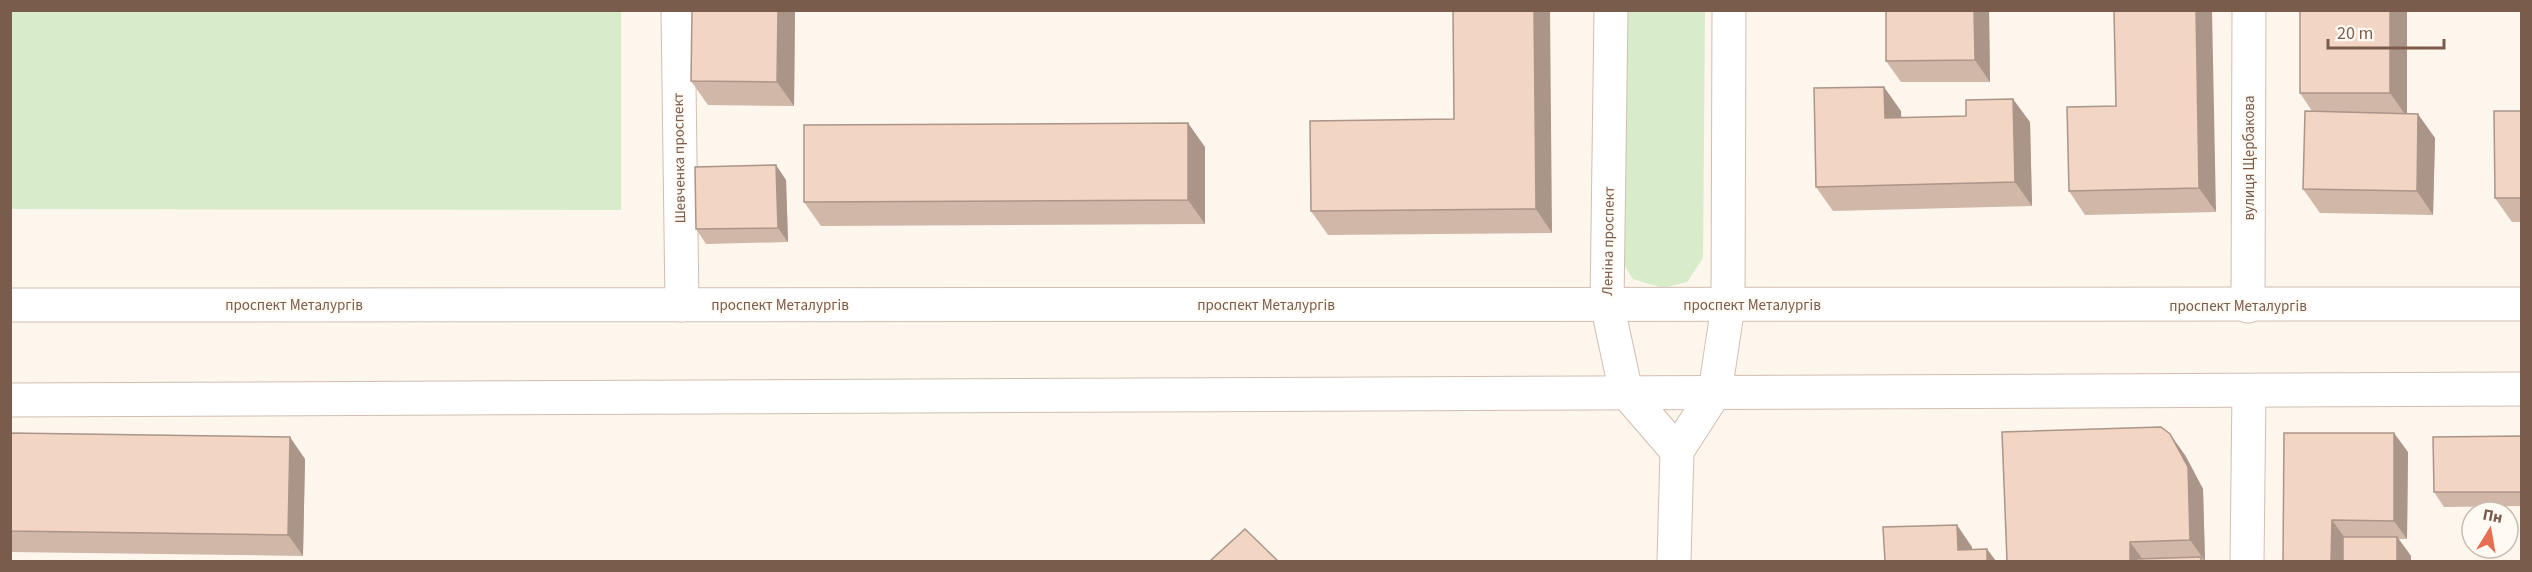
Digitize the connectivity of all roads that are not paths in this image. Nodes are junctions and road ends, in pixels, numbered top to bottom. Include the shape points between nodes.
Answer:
1 (678, 10) edge
2 (1611, 10) edge
3 (1729, 10) edge
4 (2249, 10) edge
5 (682, 304) junction
6 (1607, 304) junction
7 (2522, 304) edge
8 (10, 305) edge
9 (1728, 306) junction
10 (2248, 306) junction
11 (2522, 390) edge
12 (2249, 391) junction
13 (1626, 392) junction
14 (1715, 392) junction
15 (10, 400) edge
16 (1677, 451) junction
17 (1674, 561) edge
18 (2247, 561) edge

1 - 5 street, Шевченка проспект
2 - 6 street, Леніна проспект
3 - 9 street
4 - 10 street, вулиця Щербакова
5 - 6 street, проспект Металургів
5 - 8 street, проспект Металургів
6 - 9 street, проспект Металургів
6 - 13 street, Леніна проспект
7 - 10 street, проспект Металургів
9 - 10 street, проспект Металургів
9 - 14 street
11 - 12 street
12 - 14 street
12 - 18 street
13 - 14 street
13 - 15 street
13 - 16 street, Леніна проспект
14 - 16 street
16 - 17 street

